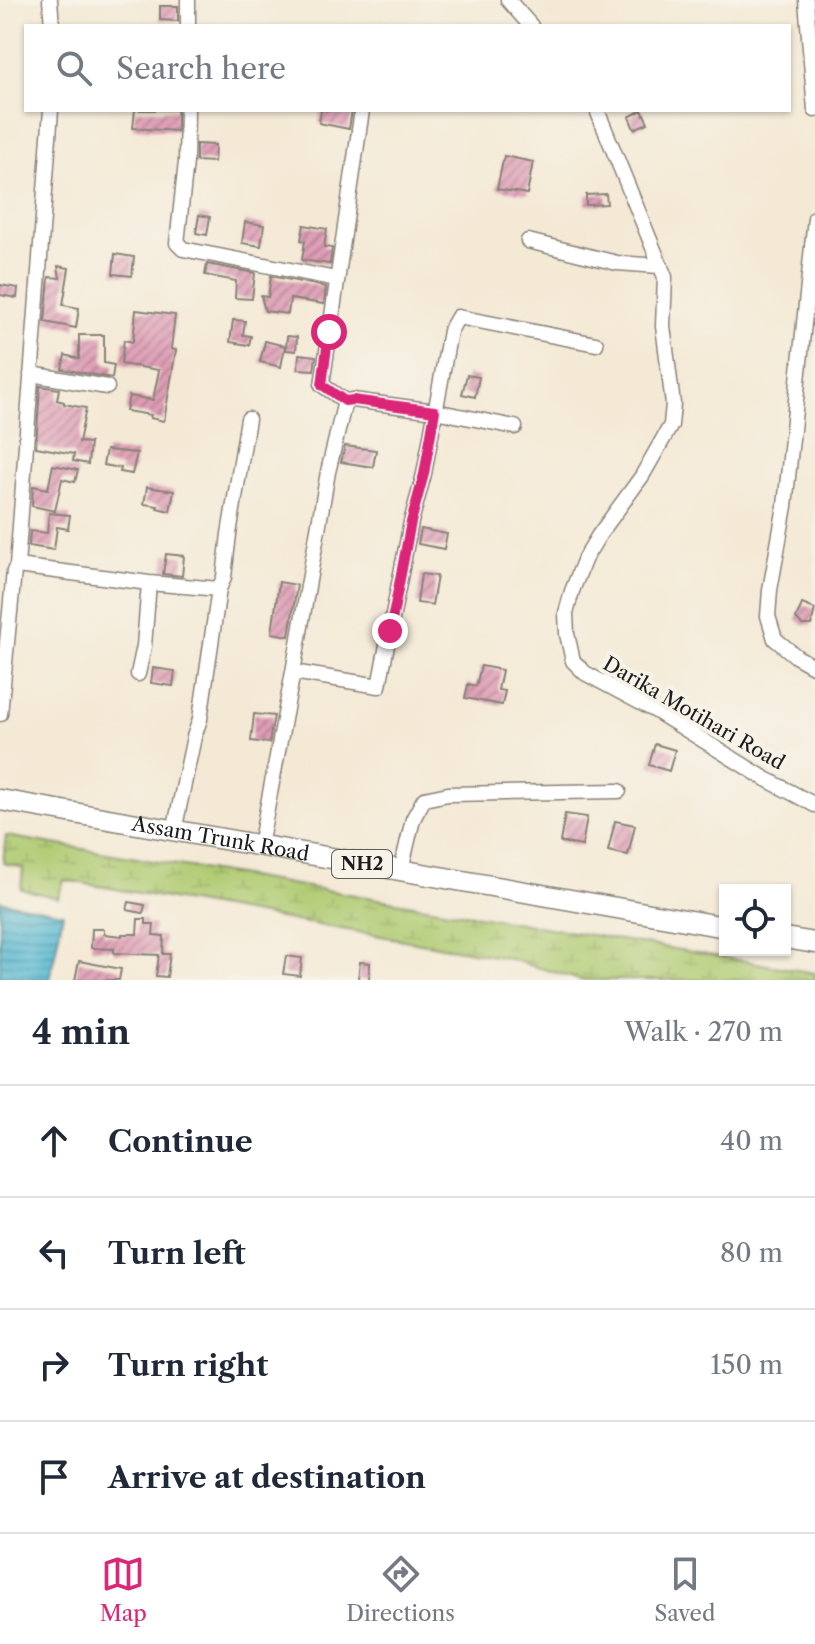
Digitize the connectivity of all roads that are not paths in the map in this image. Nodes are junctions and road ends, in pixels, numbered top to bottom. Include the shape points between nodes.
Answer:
1 (50, 0) edge
2 (188, 0) edge
3 (508, 0) edge
4 (806, 0) edge
5 (52, 24) edge
6 (188, 24) edge
7 (529, 24) edge
8 (815, 110) edge
9 (51, 112) edge
10 (187, 112) edge
11 (362, 112) edge
12 (598, 112) edge
13 (815, 218) edge
14 (528, 241) dead end
15 (659, 266) junction
16 (336, 279) junction
17 (596, 344) dead end
18 (31, 374) junction
19 (107, 387) dead end
20 (345, 401) junction
21 (435, 411) junction
22 (248, 419) dead end
23 (515, 427) dead end
24 (17, 566) junction
25 (149, 583) junction
26 (219, 589) junction
27 (815, 667) edge
28 (293, 672) junction
29 (138, 674) dead end
30 (0, 714) edge
31 (619, 791) dead end
32 (0, 800) edge
33 (815, 805) edge
34 (174, 831) junction
35 (260, 846) junction
36 (401, 870) junction
37 (719, 926) edge
38 (791, 939) edge
39 (815, 943) edge

1 - 5 street
2 - 6 street
3 - 7 street
4 - 8 street
9 - 18 street
10 - 16 street via 177,243 183,249
11 - 16 street
12 - 15 street, Darika Motihari Road
13 - 27 street via 768,616 775,639
14 - 15 street via 617,263
15 - 33 street, Darika Motihari Road via 665,277 671,425 585,558 566,613 573,661 585,673
16 - 20 street via 322,385
17 - 21 street via 458,317 450,331
18 - 19 street
18 - 24 street
20 - 21 street
20 - 28 street
21 - 23 street
21 - 28 street via 379,686
22 - 26 street
24 - 25 street
24 - 30 street
25 - 26 street
25 - 29 street
26 - 34 street via 200,719
28 - 35 street
31 - 36 street via 448,794 424,799 413,819
32 - 34 highway, Assam Trunk Road / NH2
34 - 35 highway, Assam Trunk Road / NH2
35 - 36 highway, Assam Trunk Road / NH2
36 - 37 highway, Assam Trunk Road / NH2
38 - 39 highway

